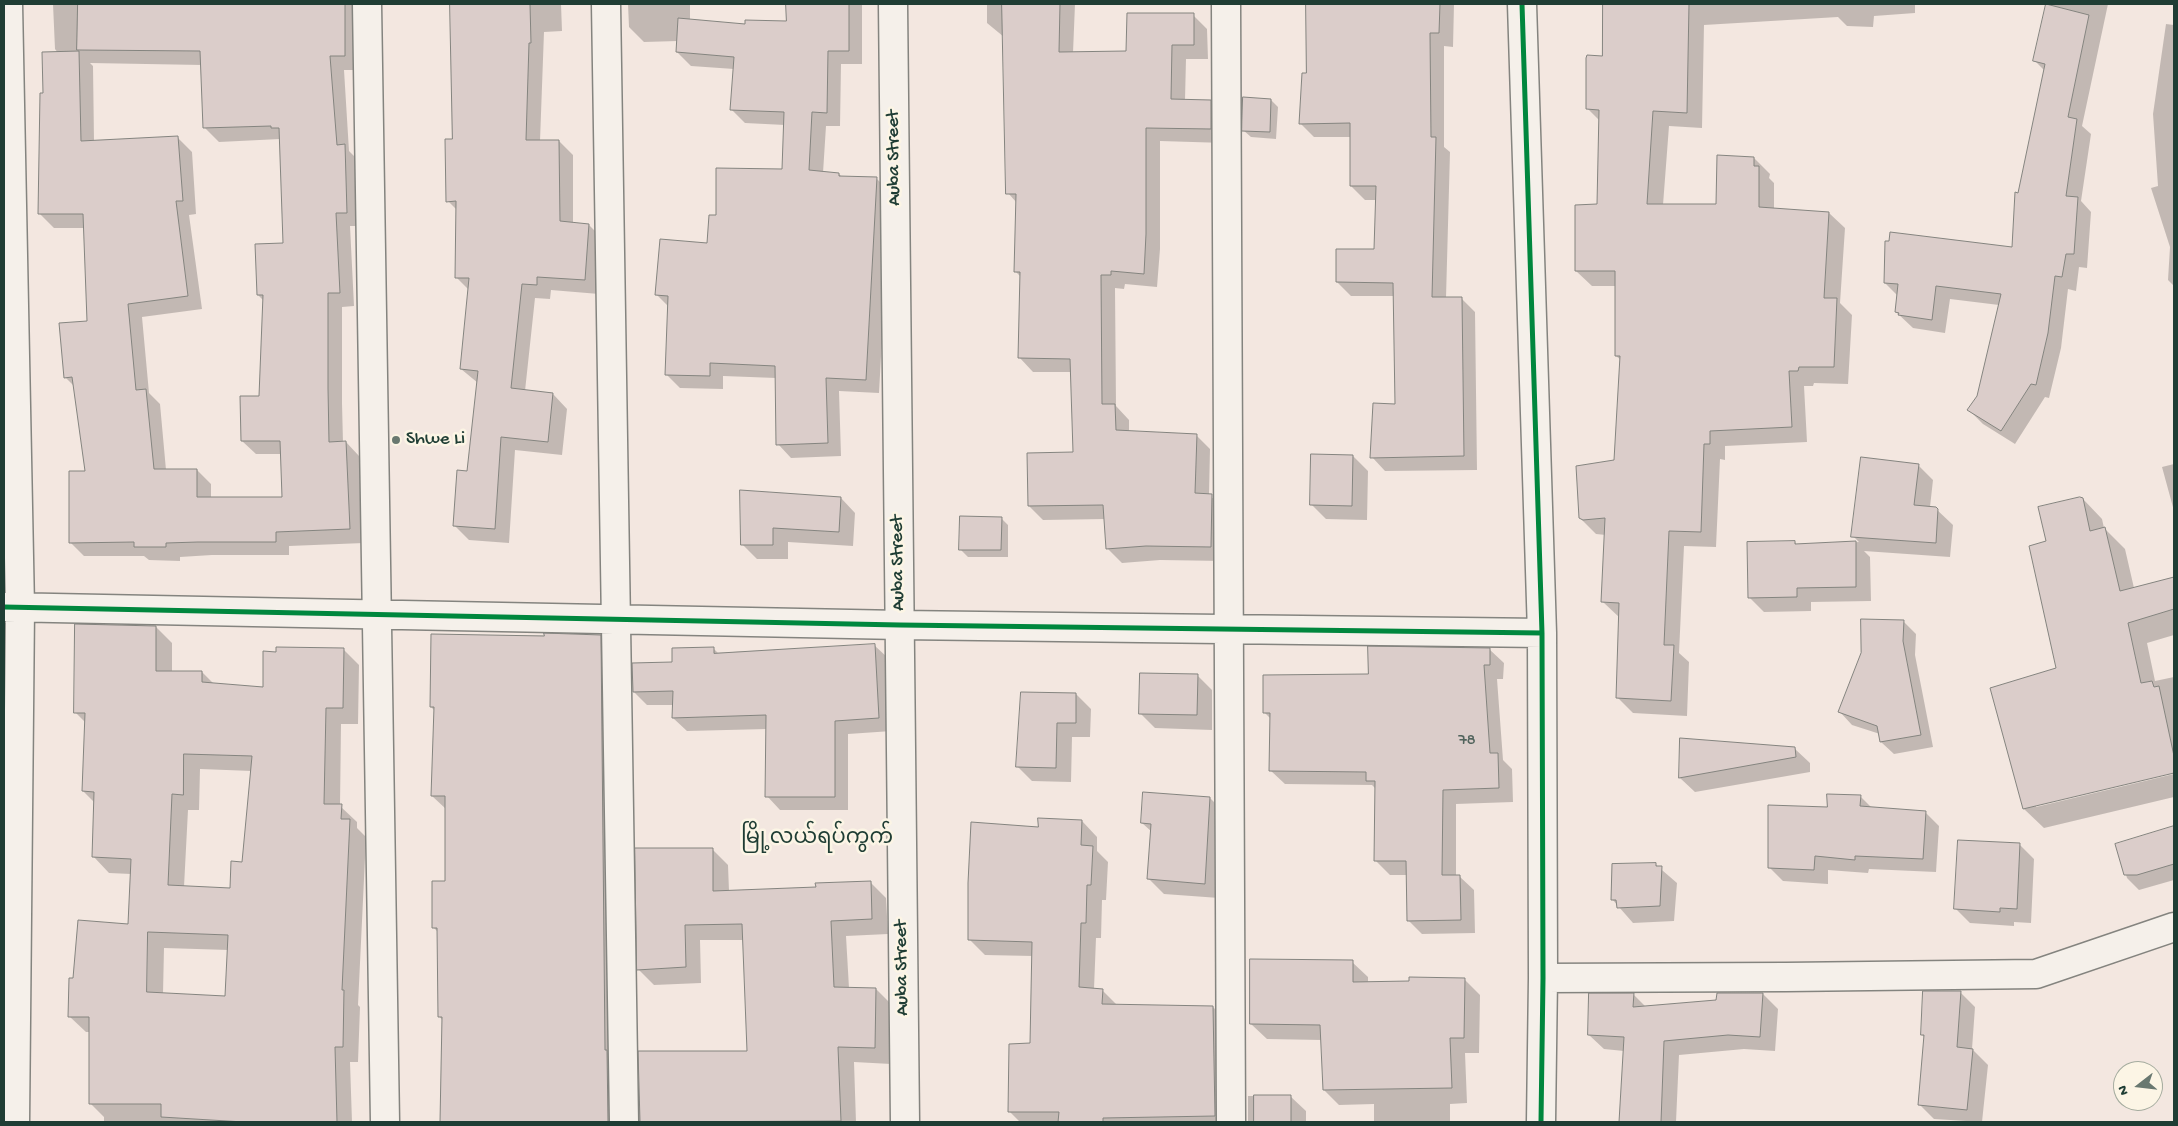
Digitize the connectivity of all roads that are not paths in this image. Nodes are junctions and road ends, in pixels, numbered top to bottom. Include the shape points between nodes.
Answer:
1 (8, 4) edge
2 (367, 4) edge
3 (606, 4) edge
4 (893, 4) edge
5 (1226, 4) edge
6 (1522, 4) edge
7 (12, 607) edge
8 (377, 615) junction
9 (616, 619) junction
10 (900, 625) junction
11 (1229, 629) junction
12 (1542, 634) junction
13 (2174, 926) edge
14 (1543, 978) junction
15 (15, 1122) edge
16 (385, 1122) edge
17 (624, 1122) edge
18 (905, 1122) edge
19 (1231, 1122) edge
20 (1541, 1122) edge

1 - 7 street
2 - 8 street
3 - 9 street
4 - 10 street, Auba Street
5 - 11 street
6 - 12 street
7 - 8 street
7 - 15 street
8 - 9 street
8 - 16 street
9 - 10 street
9 - 17 street
10 - 11 street
10 - 18 street, Auba Street
11 - 12 street
11 - 19 street
12 - 14 street
13 - 14 street via 2036,974
14 - 20 street

